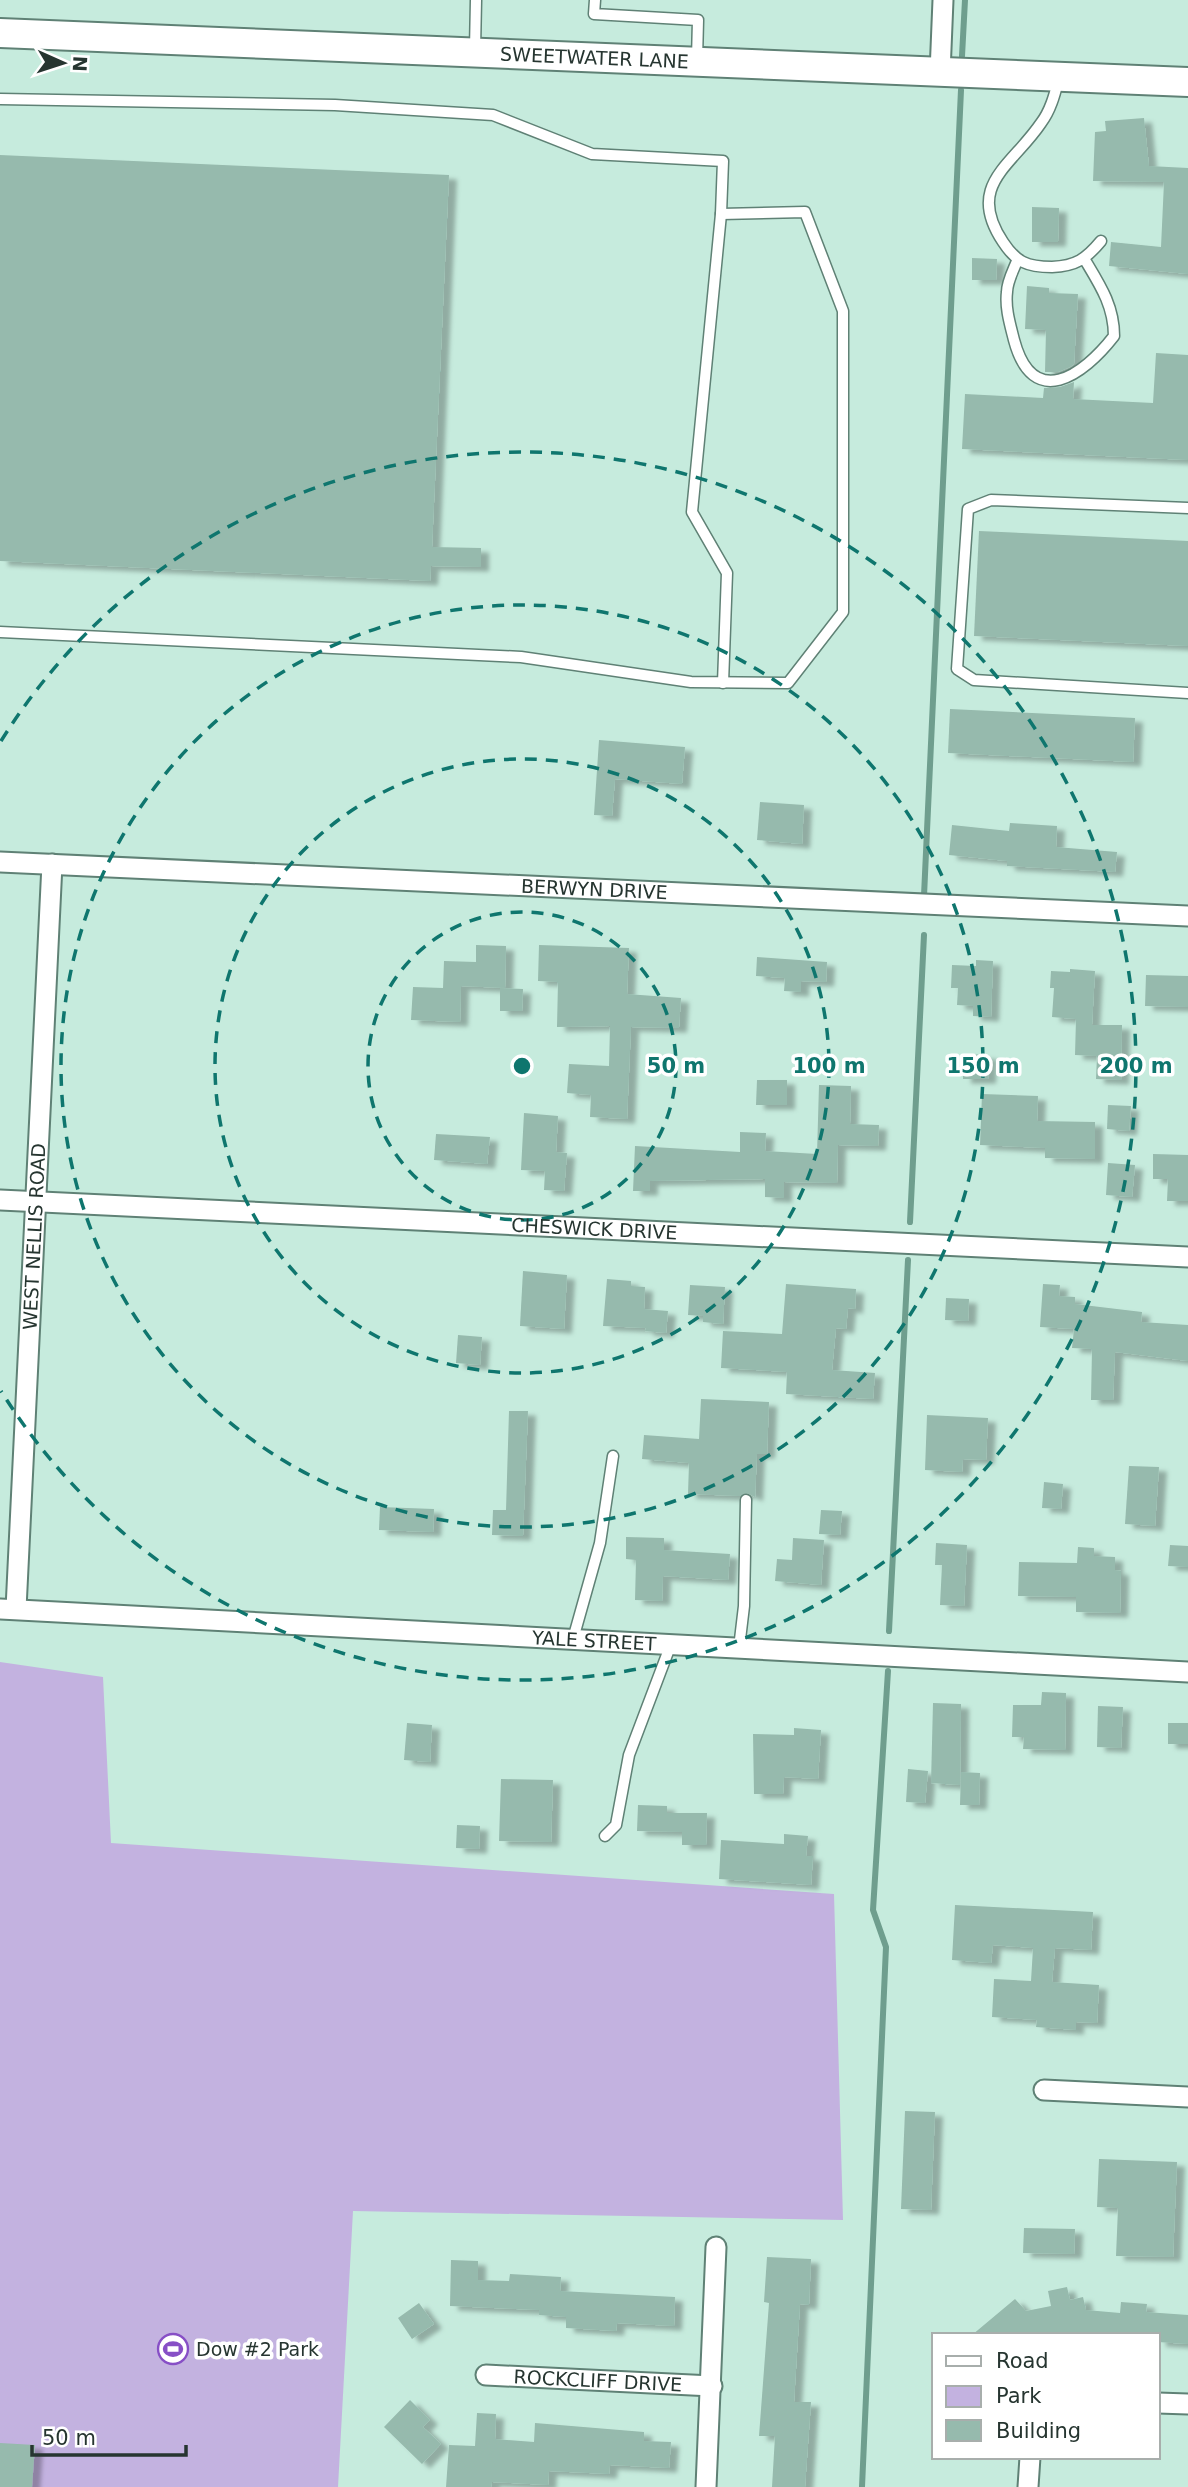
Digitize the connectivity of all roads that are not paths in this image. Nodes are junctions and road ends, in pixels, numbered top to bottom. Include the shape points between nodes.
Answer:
1 (476, 0) edge
2 (595, 0) edge
3 (943, 0) edge
4 (0, 33) edge
5 (474, 53) junction
6 (697, 63) junction
7 (940, 73) junction
8 (1059, 78) junction
9 (1188, 82) edge
10 (0, 99) edge
11 (721, 214) junction
12 (1101, 241) dead end
13 (1086, 260) junction
14 (1017, 261) junction
15 (1188, 508) edge
16 (0, 632) edge
17 (723, 683) junction
18 (1188, 693) edge
19 (0, 862) edge
20 (52, 864) junction
21 (1188, 916) edge
22 (0, 1200) edge
23 (35, 1201) junction
24 (1188, 1257) edge
25 (613, 1456) dead end
26 (746, 1500) dead end
27 (8, 1609) edge
28 (573, 1639) junction
29 (671, 1644) junction
30 (739, 1648) junction
31 (1188, 1672) edge
32 (605, 1836) dead end
33 (1044, 2090) dead end
34 (1188, 2097) edge
35 (716, 2247) dead end
36 (486, 2375) dead end
37 (712, 2386) junction
38 (1160, 2403) edge
39 (1188, 2404) edge
40 (1030, 2459) edge
41 (706, 2487) edge
42 (1028, 2487) edge

1 - 5 lane
2 - 6 lane via 594,13 698,20
3 - 7 street
4 - 5 street, SWEETWATER LANE
5 - 6 street, SWEETWATER LANE
6 - 7 street, SWEETWATER LANE
7 - 8 street, SWEETWATER LANE
8 - 9 street, SWEETWATER LANE
8 - 14 lane via 1042,123 1008,159 987,199 991,223
10 - 11 lane via 335,105 493,115 592,154 723,161
11 - 17 lane via 692,512 727,573
11 - 17 lane via 805,212 843,311 843,612 788,683
12 - 13 lane
13 - 14 lane via 1067,267 1034,267
13 - 14 lane via 1105,292 1114,317 1114,337 1079,374 1049,380 1029,371 1017,350 1006,303
15 - 18 lane via 991,500 968,509 957,669 974,680
16 - 17 lane via 522,657
19 - 20 street, BERWYN DRIVE
20 - 21 street, BERWYN DRIVE
20 - 23 street, WEST NELLIS ROAD
22 - 23 street, CHESWICK DRIVE
23 - 24 street, CHESWICK DRIVE
23 - 27 street, WEST NELLIS ROAD
25 - 28 lane via 600,1543
26 - 30 lane
27 - 28 street, YALE STREET
28 - 29 street, YALE STREET
29 - 30 street, YALE STREET
29 - 32 lane via 629,1755 616,1825
30 - 31 street, YALE STREET
33 - 34 street
35 - 37 street
36 - 37 street, ROCKCLIFF DRIVE
37 - 41 street
38 - 39 street
40 - 42 street

